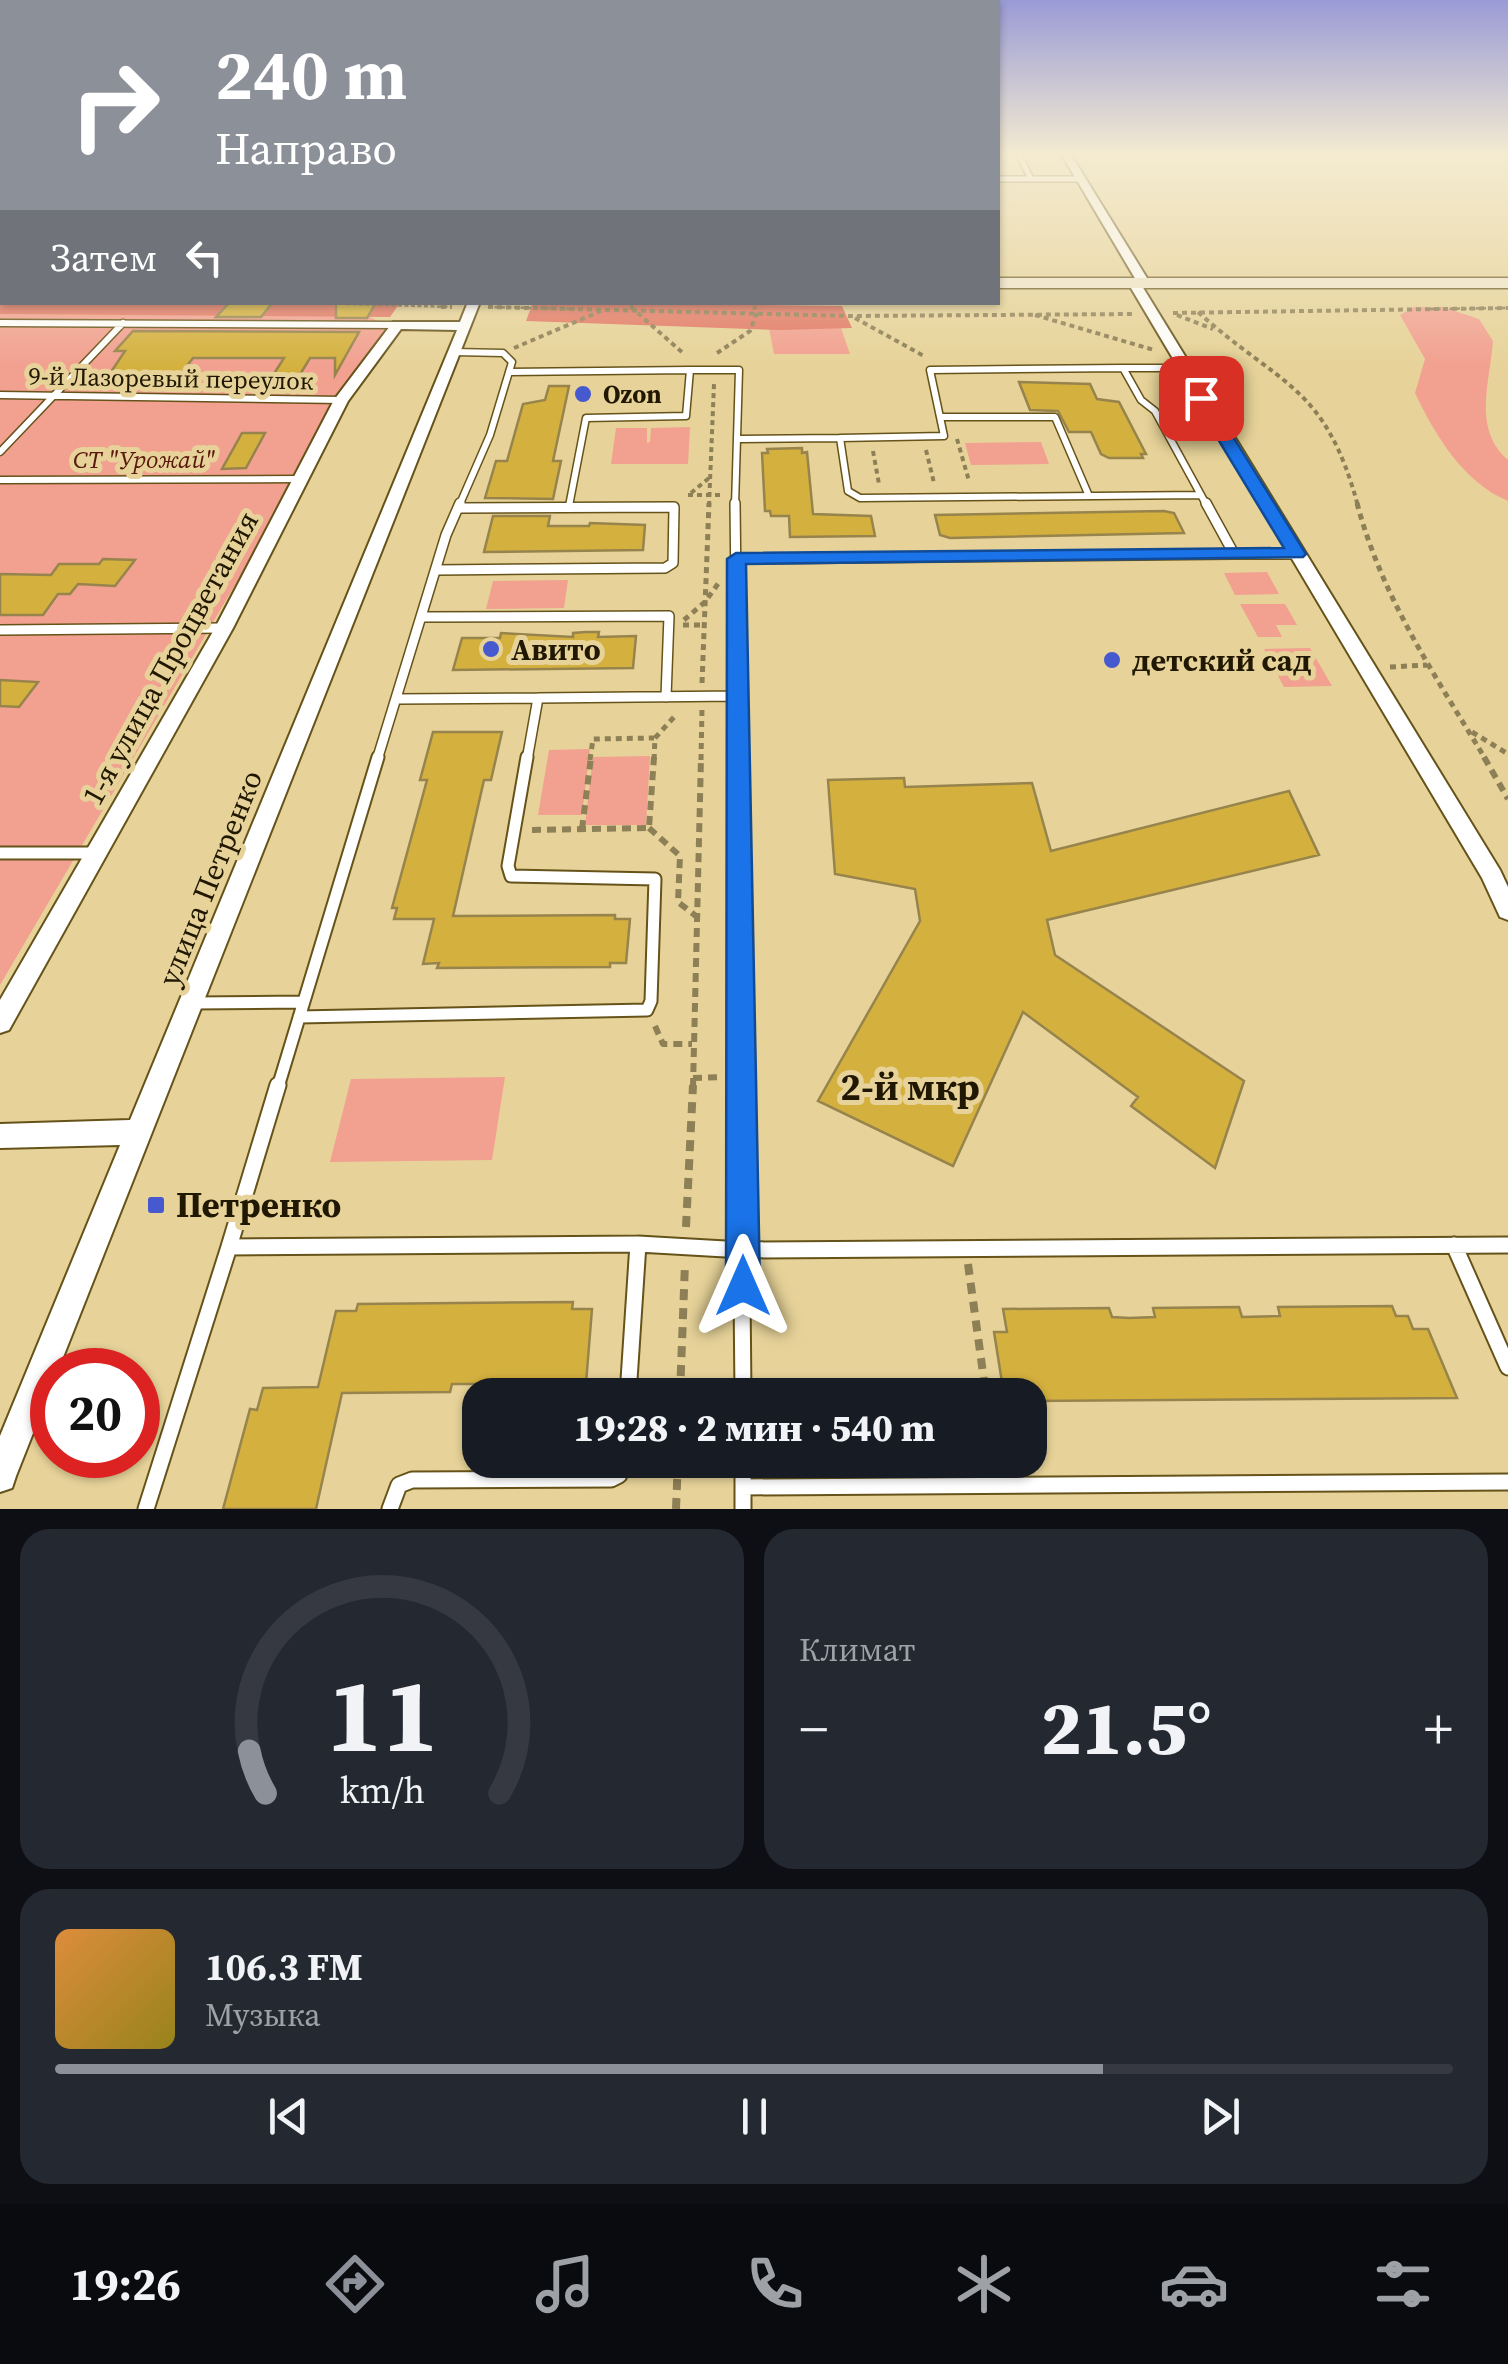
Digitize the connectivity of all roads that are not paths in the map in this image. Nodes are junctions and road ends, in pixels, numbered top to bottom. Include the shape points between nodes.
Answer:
1 (1106, 225) edge
2 (1000, 283) edge
3 (1138, 283) junction
4 (1508, 283) edge
5 (470, 312) edge
6 (0, 322) edge
7 (123, 323) junction
8 (398, 325) junction
9 (454, 352) junction
10 (1179, 362) junction
11 (1123, 368) junction
12 (701, 369) junction
13 (509, 372) junction
14 (0, 395) edge
15 (54, 395) junction
16 (341, 400) junction
17 (946, 417) junction
18 (840, 438) junction
19 (740, 439) junction
20 (0, 452) edge
21 (0, 480) edge
22 (300, 480) junction
23 (1201, 495) junction
24 (1089, 496) junction
25 (568, 507) junction
26 (462, 508) junction
27 (1234, 554) junction
28 (1297, 554) junction
29 (736, 559) junction
30 (436, 570) junction
31 (421, 617) junction
32 (224, 628) junction
33 (0, 630) edge
34 (666, 696) junction
35 (738, 696) junction
36 (538, 698) junction
37 (396, 700) junction
38 (97, 852) junction
39 (0, 853) edge
40 (1508, 911) edge
41 (302, 1002) junction
42 (192, 1003) junction
43 (300, 1018) junction
44 (0, 1023) edge
45 (139, 1132) junction
46 (0, 1136) edge
47 (638, 1244) junction
48 (1454, 1245) junction
49 (1508, 1245) edge
50 (229, 1247) junction
51 (743, 1250) junction
52 (1508, 1367) edge
53 (629, 1378) edge
54 (743, 1378) edge
55 (0, 1476) edge
56 (611, 1478) edge
57 (742, 1478) edge
58 (1508, 1482) edge
59 (742, 1487) junction
60 (146, 1509) edge
61 (390, 1509) edge
62 (743, 1509) edge

1 - 3 street
2 - 3 street
3 - 4 street
3 - 10 street
5 - 8 street
5 - 9 street, улица Петренко
6 - 7 lane
7 - 8 lane
7 - 15 lane
8 - 16 street, 1-я улица Процветания
9 - 13 lane via 502,353 511,358
9 - 42 street, улица Петренко
10 - 11 lane
10 - 28 street
11 - 17 lane via 929,372
11 - 23 lane via 1156,412
12 - 13 lane
12 - 19 lane via 739,370
12 - 25 lane via 686,416 586,418
13 - 26 lane
14 - 15 lane, 9-й Лазоревый переулок
15 - 16 lane, 9-й Лазоревый переулок
15 - 20 lane
16 - 22 street, 1-я улица Процветания
17 - 18 lane via 944,436
17 - 24 lane via 1055,417
18 - 19 lane
18 - 24 lane via 852,496
19 - 29 lane
21 - 22 lane
22 - 32 street, 1-я улица Процветания
23 - 24 lane
23 - 27 lane
25 - 26 lane
25 - 30 lane via 674,508 673,563
26 - 30 lane
27 - 28 lane
27 - 29 lane
28 - 40 street
29 - 35 lane
30 - 31 lane
31 - 34 lane via 668,616
31 - 37 lane
32 - 33 lane
32 - 38 street, 1-я улица Процветания
34 - 35 lane
34 - 36 lane
35 - 51 lane
36 - 37 lane
36 - 43 lane via 508,866 512,876 655,878 647,1010
37 - 41 lane
38 - 39 lane
38 - 44 street, 1-я улица Процветания
41 - 42 lane
41 - 43 lane
42 - 45 street, улица Петренко
43 - 50 lane
45 - 46 street
45 - 55 street, улица Петренко
47 - 50 lane
47 - 51 lane
47 - 53 lane
48 - 49 lane
48 - 51 lane
48 - 52 lane
50 - 60 lane
51 - 54 lane
56 - 61 lane via 412,1480 399,1485
57 - 59 lane
58 - 59 lane
59 - 62 lane

